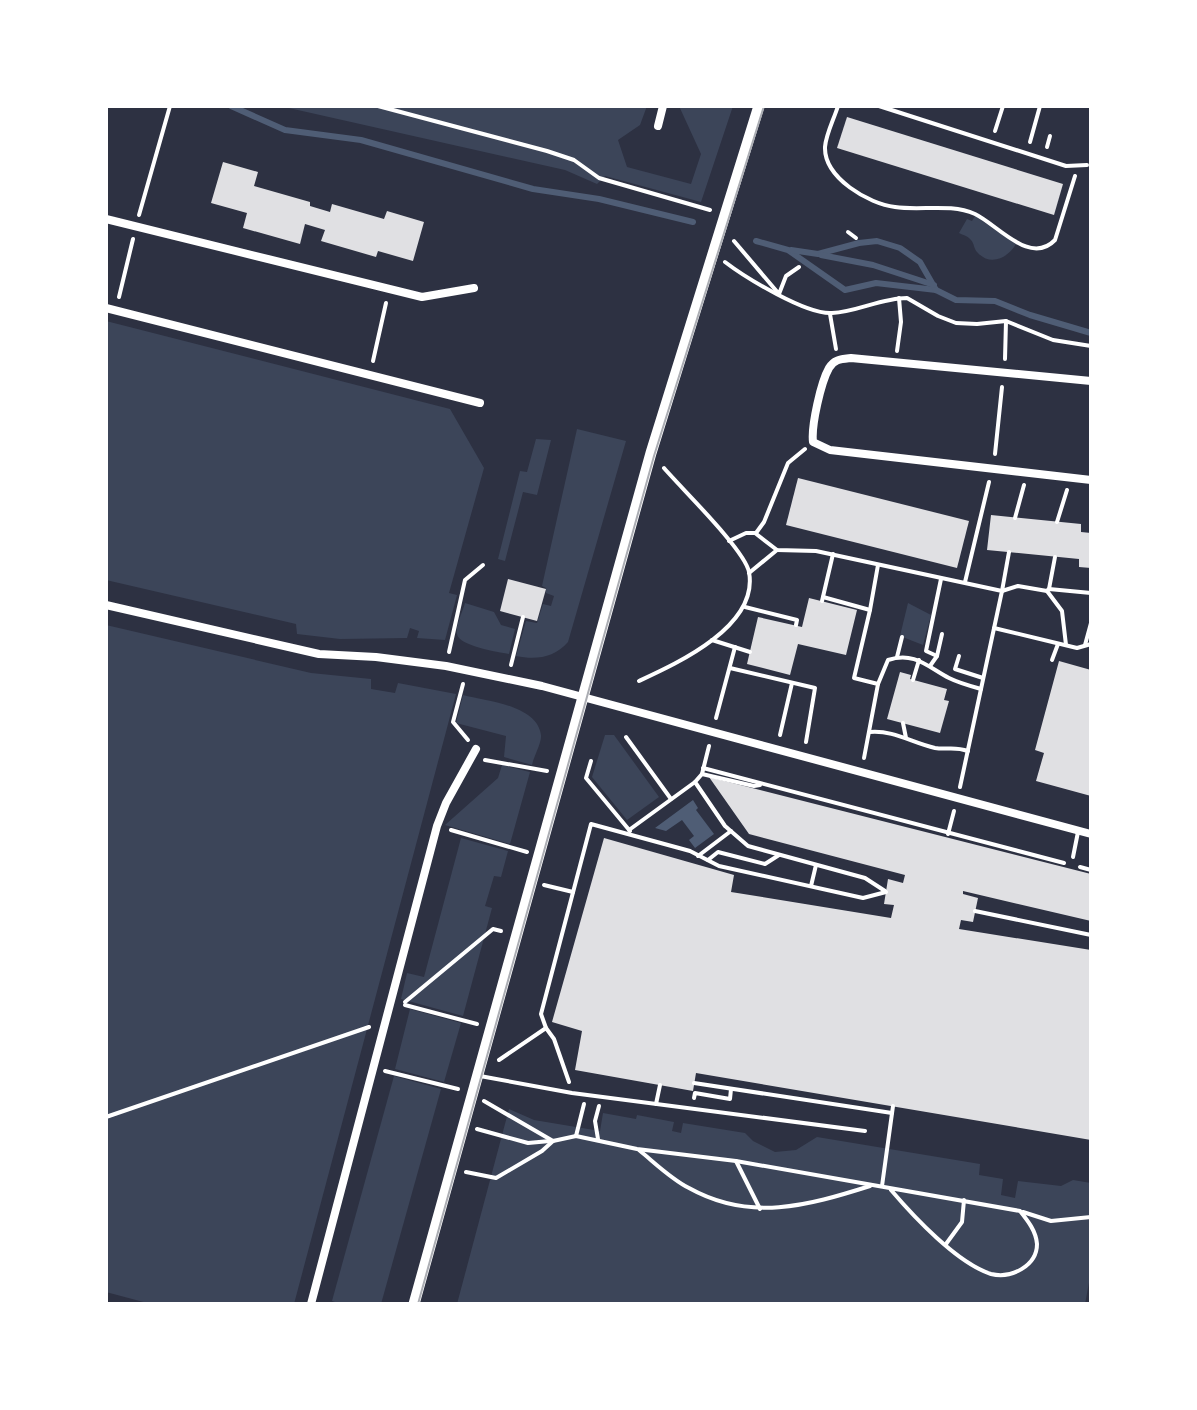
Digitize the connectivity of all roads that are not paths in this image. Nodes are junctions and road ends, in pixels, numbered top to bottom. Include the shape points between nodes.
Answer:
1 (663, 106) edge
2 (759, 106) edge
3 (879, 106) edge
4 (658, 126) dead end
5 (1087, 165) dead end
6 (106, 219) edge
7 (474, 288) dead end
8 (106, 308) edge
9 (1091, 381) edge
10 (480, 403) dead end
11 (1091, 480) edge
12 (106, 605) edge
13 (582, 696) junction
14 (473, 753) road end
15 (1078, 832) junction
16 (1091, 834) edge
17 (1073, 857) dead end
18 (478, 1075) junction
19 (660, 1085) dead end
20 (656, 1104) junction
21 (865, 1131) dead end
22 (311, 1304) edge
23 (414, 1304) edge

1 - 4 street
2 - 13 street
3 - 5 lane via 1066,166
6 - 7 street via 422,297
8 - 10 street
9 - 11 street via 837,359 829,367 811,428 813,442 830,450
12 - 13 street via 319,654 446,666
13 - 15 street
13 - 18 street
14 - 22 street via 437,826
15 - 16 street
15 - 17 lane
18 - 20 lane
18 - 23 street
19 - 20 lane
20 - 21 lane

